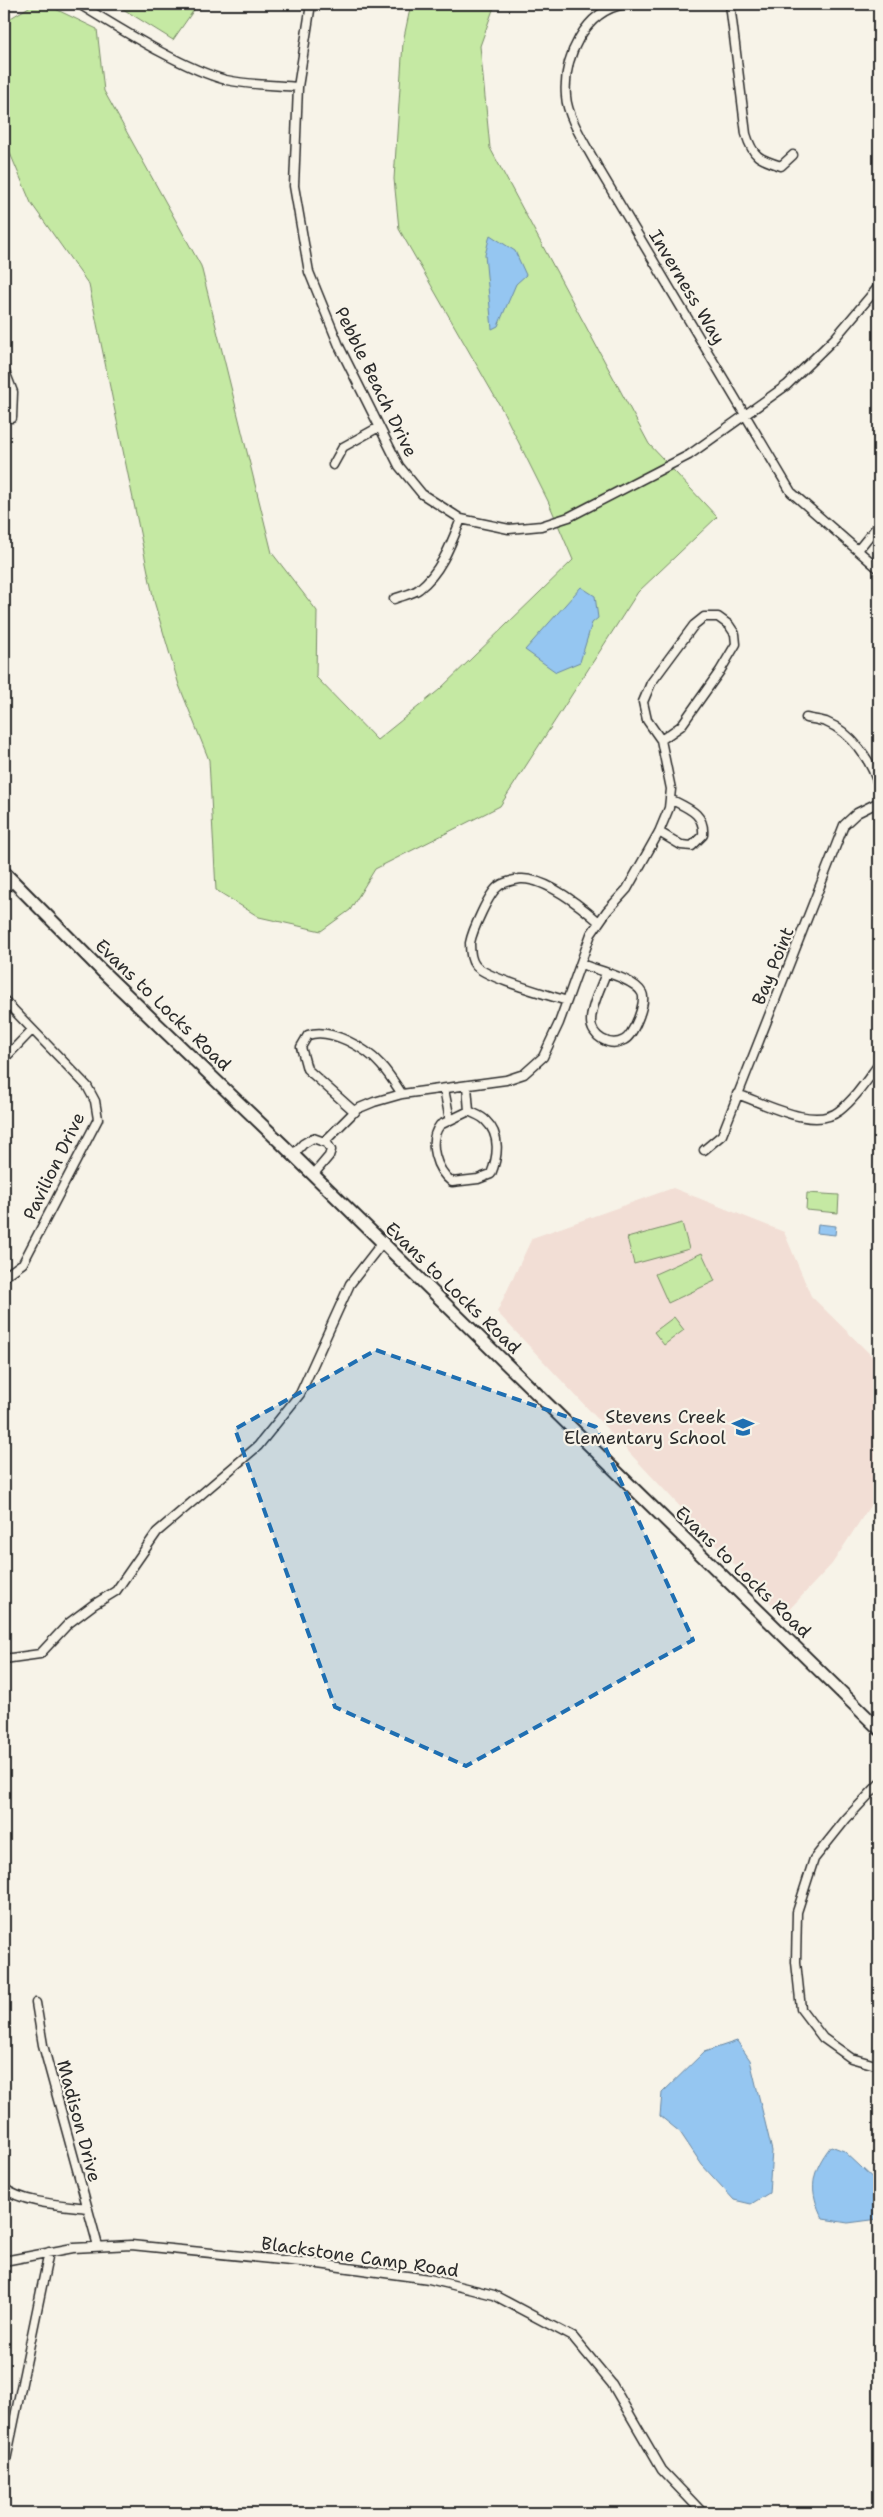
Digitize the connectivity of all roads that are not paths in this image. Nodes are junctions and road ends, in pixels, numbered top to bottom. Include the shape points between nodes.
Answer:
1 (79, 4) edge
2 (311, 4) edge
3 (625, 4) edge
4 (730, 4) edge
5 (298, 87) junction
6 (793, 155) dead end
7 (879, 286) edge
8 (4, 369) edge
9 (747, 415) junction
10 (12, 418) dead end
11 (378, 427) junction
12 (333, 465) dead end
13 (461, 519) junction
14 (879, 524) edge
15 (858, 550) junction
16 (879, 569) edge
17 (394, 599) dead end
18 (806, 718) dead end
19 (661, 740) junction
20 (879, 788) edge
21 (670, 799) junction
22 (879, 802) edge
23 (659, 832) junction
24 (4, 872) edge
25 (8, 886) edge
26 (599, 922) junction
27 (581, 964) junction
28 (606, 973) junction
29 (4, 1000) edge
30 (567, 1001) junction
31 (32, 1030) junction
32 (4, 1059) edge
33 (879, 1064) edge
34 (467, 1086) junction
35 (444, 1090) junction
36 (402, 1094) junction
37 (737, 1094) junction
38 (469, 1111) junction
39 (355, 1112) junction
40 (450, 1120) junction
41 (324, 1141) junction
42 (704, 1150) dead end
43 (293, 1155) junction
44 (313, 1175) junction
45 (382, 1243) junction
46 (4, 1277) edge
47 (4, 1659) edge
48 (879, 1729) edge
49 (879, 1784) edge
50 (36, 2004) dead end
51 (879, 2066) edge
52 (4, 2188) edge
53 (87, 2208) junction
54 (98, 2246) junction
55 (49, 2252) junction
56 (4, 2261) edge
57 (4, 2470) edge
58 (703, 2513) edge

1 - 5 street via 209,74 238,82
2 - 5 street, Pebble Beach Drive
3 - 9 street, Inverness Way via 611,9 581,32 568,65 566,97 597,166
4 - 6 street via 746,134 752,152 764,161 781,166
5 - 11 street, Pebble Beach Drive via 294,192 309,272 340,348
7 - 9 street, Pebble Beach Drive via 835,338 794,379
8 - 10 street via 13,392
9 - 13 street, Pebble Beach Drive via 689,455 569,517 541,526 509,529
9 - 15 street, Inverness Way via 791,492
11 - 12 street via 343,447
11 - 13 street, Pebble Beach Drive via 408,479 422,494
13 - 17 street via 438,569 418,590
14 - 15 street
15 - 16 street, Inverness Way
18 - 20 street via 826,722 847,736 864,755
19 - 19 street via 681,726 736,644 730,625 718,617 704,617 694,625 650,683 643,702 647,720
19 - 21 street
21 - 23 street via 670,808
21 - 23 street via 701,818 703,835 692,846
22 - 37 street, Bay Point via 857,813 844,825
23 - 26 street via 627,889
24 - 25 street, Evans to Locks Road
25 - 43 street, Evans to Locks Road
26 - 27 street via 591,934
26 - 30 street via 579,904 543,884 523,879 499,885 492,892 476,926 470,943 476,966 496,978
27 - 28 street
27 - 30 street
28 - 28 street via 633,983 642,994 644,1003 629,1036 622,1041 611,1042 597,1037 592,1030 591,1018
29 - 31 street, Pavilion Drive
30 - 34 street via 543,1057 524,1074
31 - 32 street
31 - 46 street, Pavilion Drive via 87,1086 95,1101 98,1119 23,1263
33 - 37 street via 854,1097 838,1112 820,1120 804,1118
34 - 35 street
34 - 38 street
35 - 36 street
35 - 40 street
36 - 39 street via 374,1102
36 - 39 street via 381,1064 363,1050 333,1035 317,1032 308,1035 301,1047 307,1069
37 - 42 street, Bay Point via 722,1135
38 - 40 street
38 - 40 street via 485,1119 494,1129 497,1146 492,1174 463,1182 452,1182 445,1177 435,1154 434,1138 440,1125
39 - 41 street
41 - 43 street via 313,1138
41 - 44 street via 330,1150 329,1156
43 - 44 street, Evans to Locks Road
44 - 45 street, Evans to Locks Road
45 - 47 street via 350,1284 300,1394 258,1446 157,1532 116,1591 69,1623 40,1654
45 - 48 street, Evans to Locks Road
49 - 51 street via 814,1859 797,1912 796,1962 801,2009 823,2038 851,2058
50 - 53 street, Madison Drive via 43,2045
52 - 53 street via 44,2202
53 - 54 street, Madison Drive
54 - 55 street, Blackstone Camp Road
54 - 58 street, Blackstone Camp Road via 168,2248 312,2263 429,2279 494,2295 573,2337 612,2384 662,2470
55 - 56 street, Blackstone Camp Road
55 - 57 street

